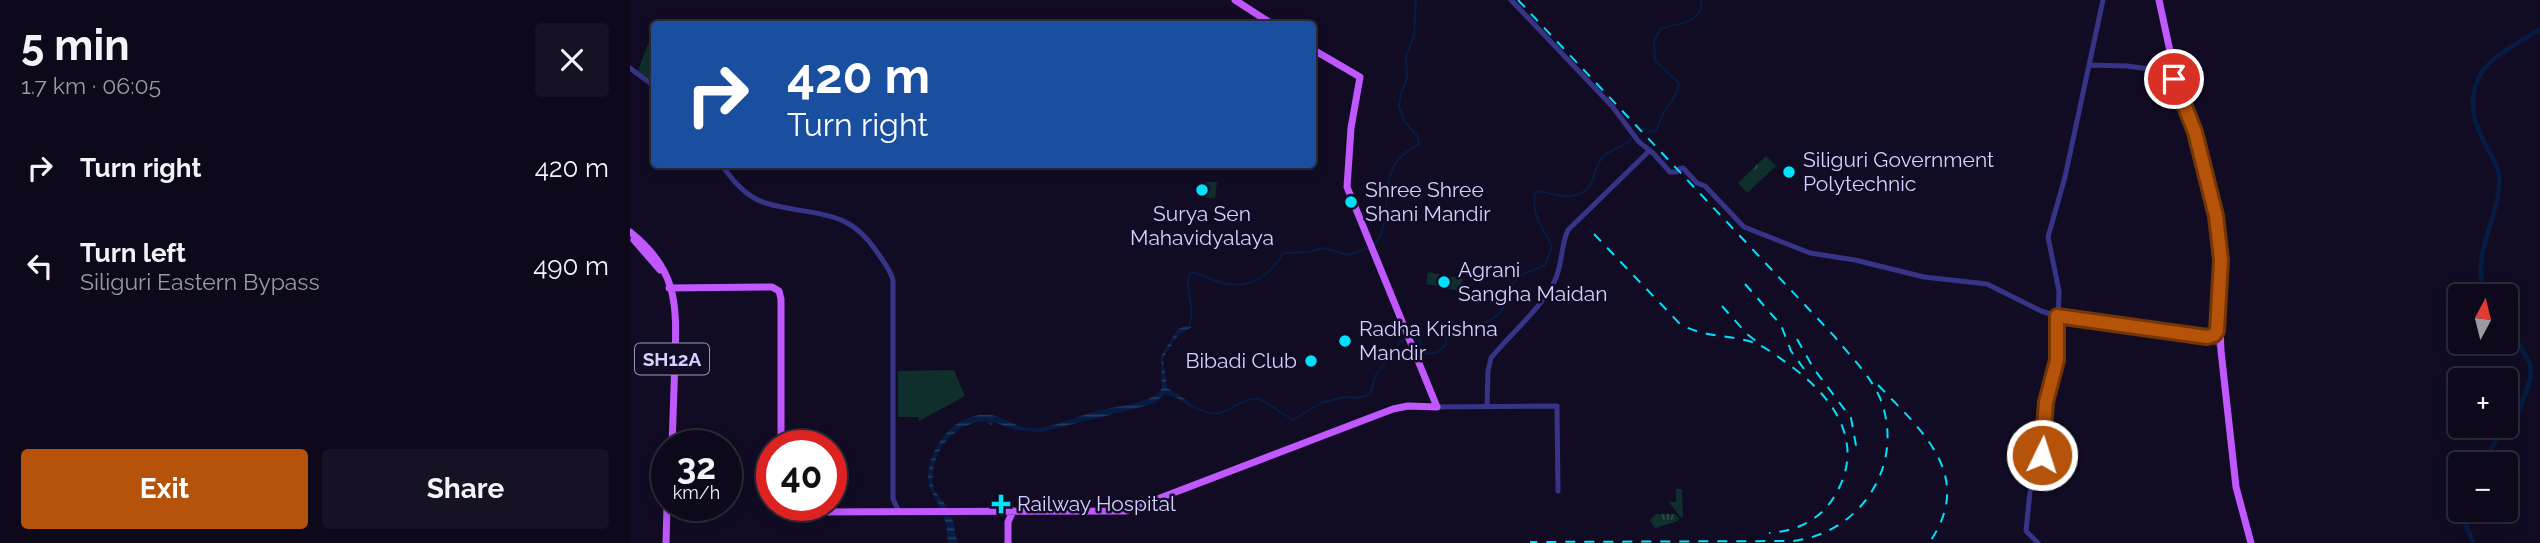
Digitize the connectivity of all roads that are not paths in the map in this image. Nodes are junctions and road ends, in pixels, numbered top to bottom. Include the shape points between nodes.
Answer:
1 (1235, 0) edge
2 (1511, 0) edge
3 (2103, 0) edge
4 (2158, 0) edge
5 (1267, 21) edge
6 (1316, 51) edge
7 (2090, 65) junction
8 (630, 68) edge
9 (2172, 72) junction
10 (651, 84) edge
11 (1648, 152) dead end
12 (724, 168) edge
13 (631, 236) edge
14 (675, 287) junction
15 (2057, 316) junction
16 (2218, 329) junction
17 (2207, 337) junction
18 (2219, 342) junction
19 (1434, 404) junction
20 (1488, 406) junction
21 (671, 430) edge
22 (672, 430) edge
23 (781, 430) edge
24 (1558, 489) dead end
25 (1000, 511) junction
26 (1013, 511) junction
27 (847, 512) edge
28 (899, 512) junction
29 (1008, 520) junction
30 (668, 521) edge
31 (667, 543) edge
32 (1008, 543) edge
33 (2038, 543) edge
34 (2250, 543) edge

1 - 5 main road
2 - 15 street via 1669,172 1683,169 1744,227 1810,253 1924,277 1987,284
3 - 7 street
4 - 9 main road
4 - 18 main road via 2220,223
6 - 19 main road via 1360,77 1346,182
7 - 9 street
7 - 15 street via 2049,236 2059,291
8 - 10 street
9 - 16 main road via 2195,132 2216,216 2221,260
11 - 20 street via 1568,230 1553,285 1491,358
12 - 28 street via 754,199 855,227 869,238 889,269 893,280 893,499
13 - 14 main road, SH12A
13 - 14 main road, SH12A via 653,254
14 - 21 main road, SH12A
14 - 22 main road, SH12A via 677,373
14 - 23 main road via 772,287 780,293
15 - 17 street
15 - 33 street via 2057,360 2026,531
16 - 17 street
16 - 18 main road
17 - 18 street
18 - 34 main road via 2233,483
19 - 20 street
19 - 26 main road via 1394,408 1130,510
20 - 24 street via 1557,406
25 - 26 main road
25 - 28 main road
25 - 29 main road
26 - 29 main road
27 - 28 main road
29 - 32 main road
30 - 31 main road

